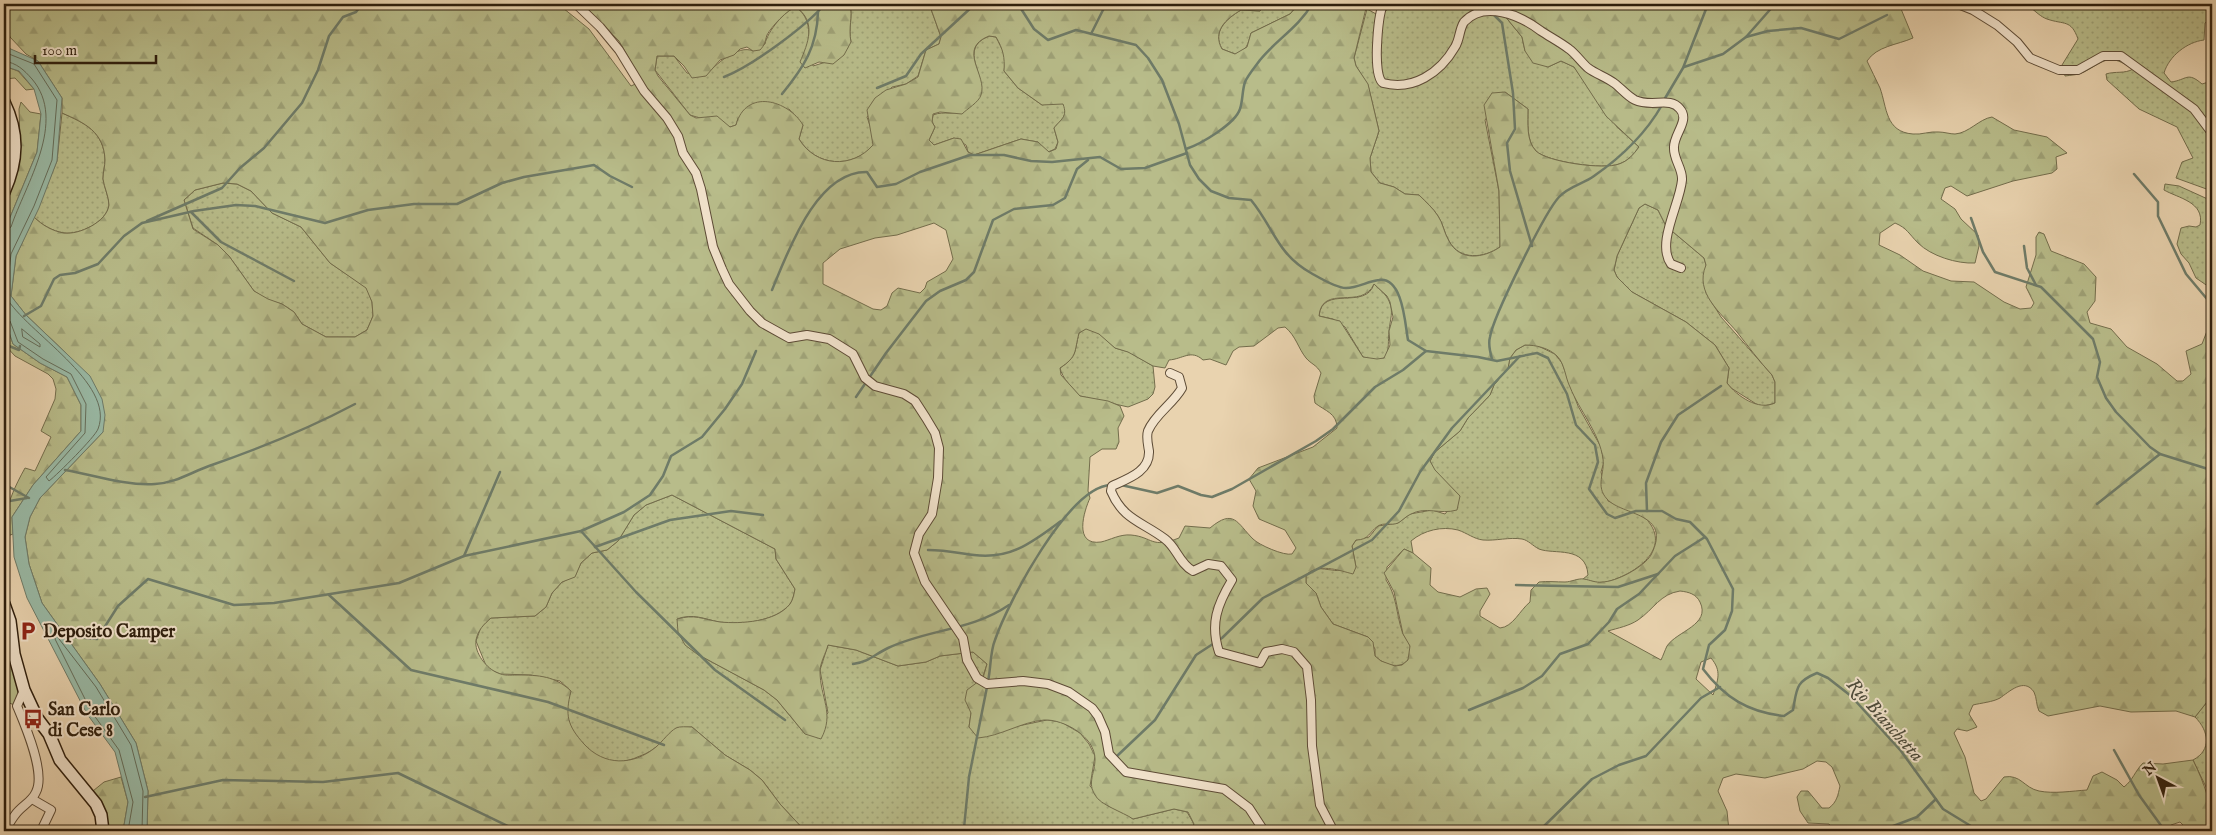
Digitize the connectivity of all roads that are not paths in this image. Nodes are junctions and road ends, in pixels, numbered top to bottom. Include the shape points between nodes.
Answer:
1 (576, 4) edge
2 (1383, 4) edge
3 (1958, 4) edge
4 (4, 102) edge
5 (2212, 133) edge
6 (4, 192) edge
7 (1681, 268) dead end
8 (1170, 373) dead end
9 (4, 604) edge
10 (24, 690) junction
11 (32, 799) junction
12 (5, 831) edge
13 (41, 831) edge
14 (103, 831) edge
15 (1264, 831) edge
16 (1332, 831) edge

1 - 15 street via 600,26 619,50 674,130 696,173 713,247 722,269 750,311 762,323 789,338 807,335 828,339 853,354 865,378 875,386 916,401 935,433 939,448 932,514 919,534 914,554 925,582 963,638 967,660 977,678 987,684 1023,681 1048,684 1069,692 1098,716 1109,754 1126,772 1224,789 1249,808
2 - 7 street via 1377,47 1377,75 1383,83 1412,84 1423,80 1452,52 1468,18 1488,8 1529,22 1630,97 1648,104 1670,102 1677,105 1684,120 1675,140 1674,152 1682,178 1666,253 1671,264
3 - 5 street via 1997,25 2030,58 2059,70 2078,70 2104,56 2121,56 2194,109
4 - 6 street via 13,128 16,153
8 - 16 street via 1179,377 1182,388 1175,400 1157,416 1147,433 1149,454 1140,472 1112,486 1111,491 1124,512 1166,539 1192,571 1208,564 1221,566 1232,580 1218,603 1214,635 1220,652 1260,663 1266,652 1282,649 1294,652 1307,667 1320,805
9 - 10 street
10 - 11 street via 17,706 29,737 38,777 38,790
10 - 14 street via 60,760 96,804
11 - 12 street via 16,814
11 - 13 street via 52,810

